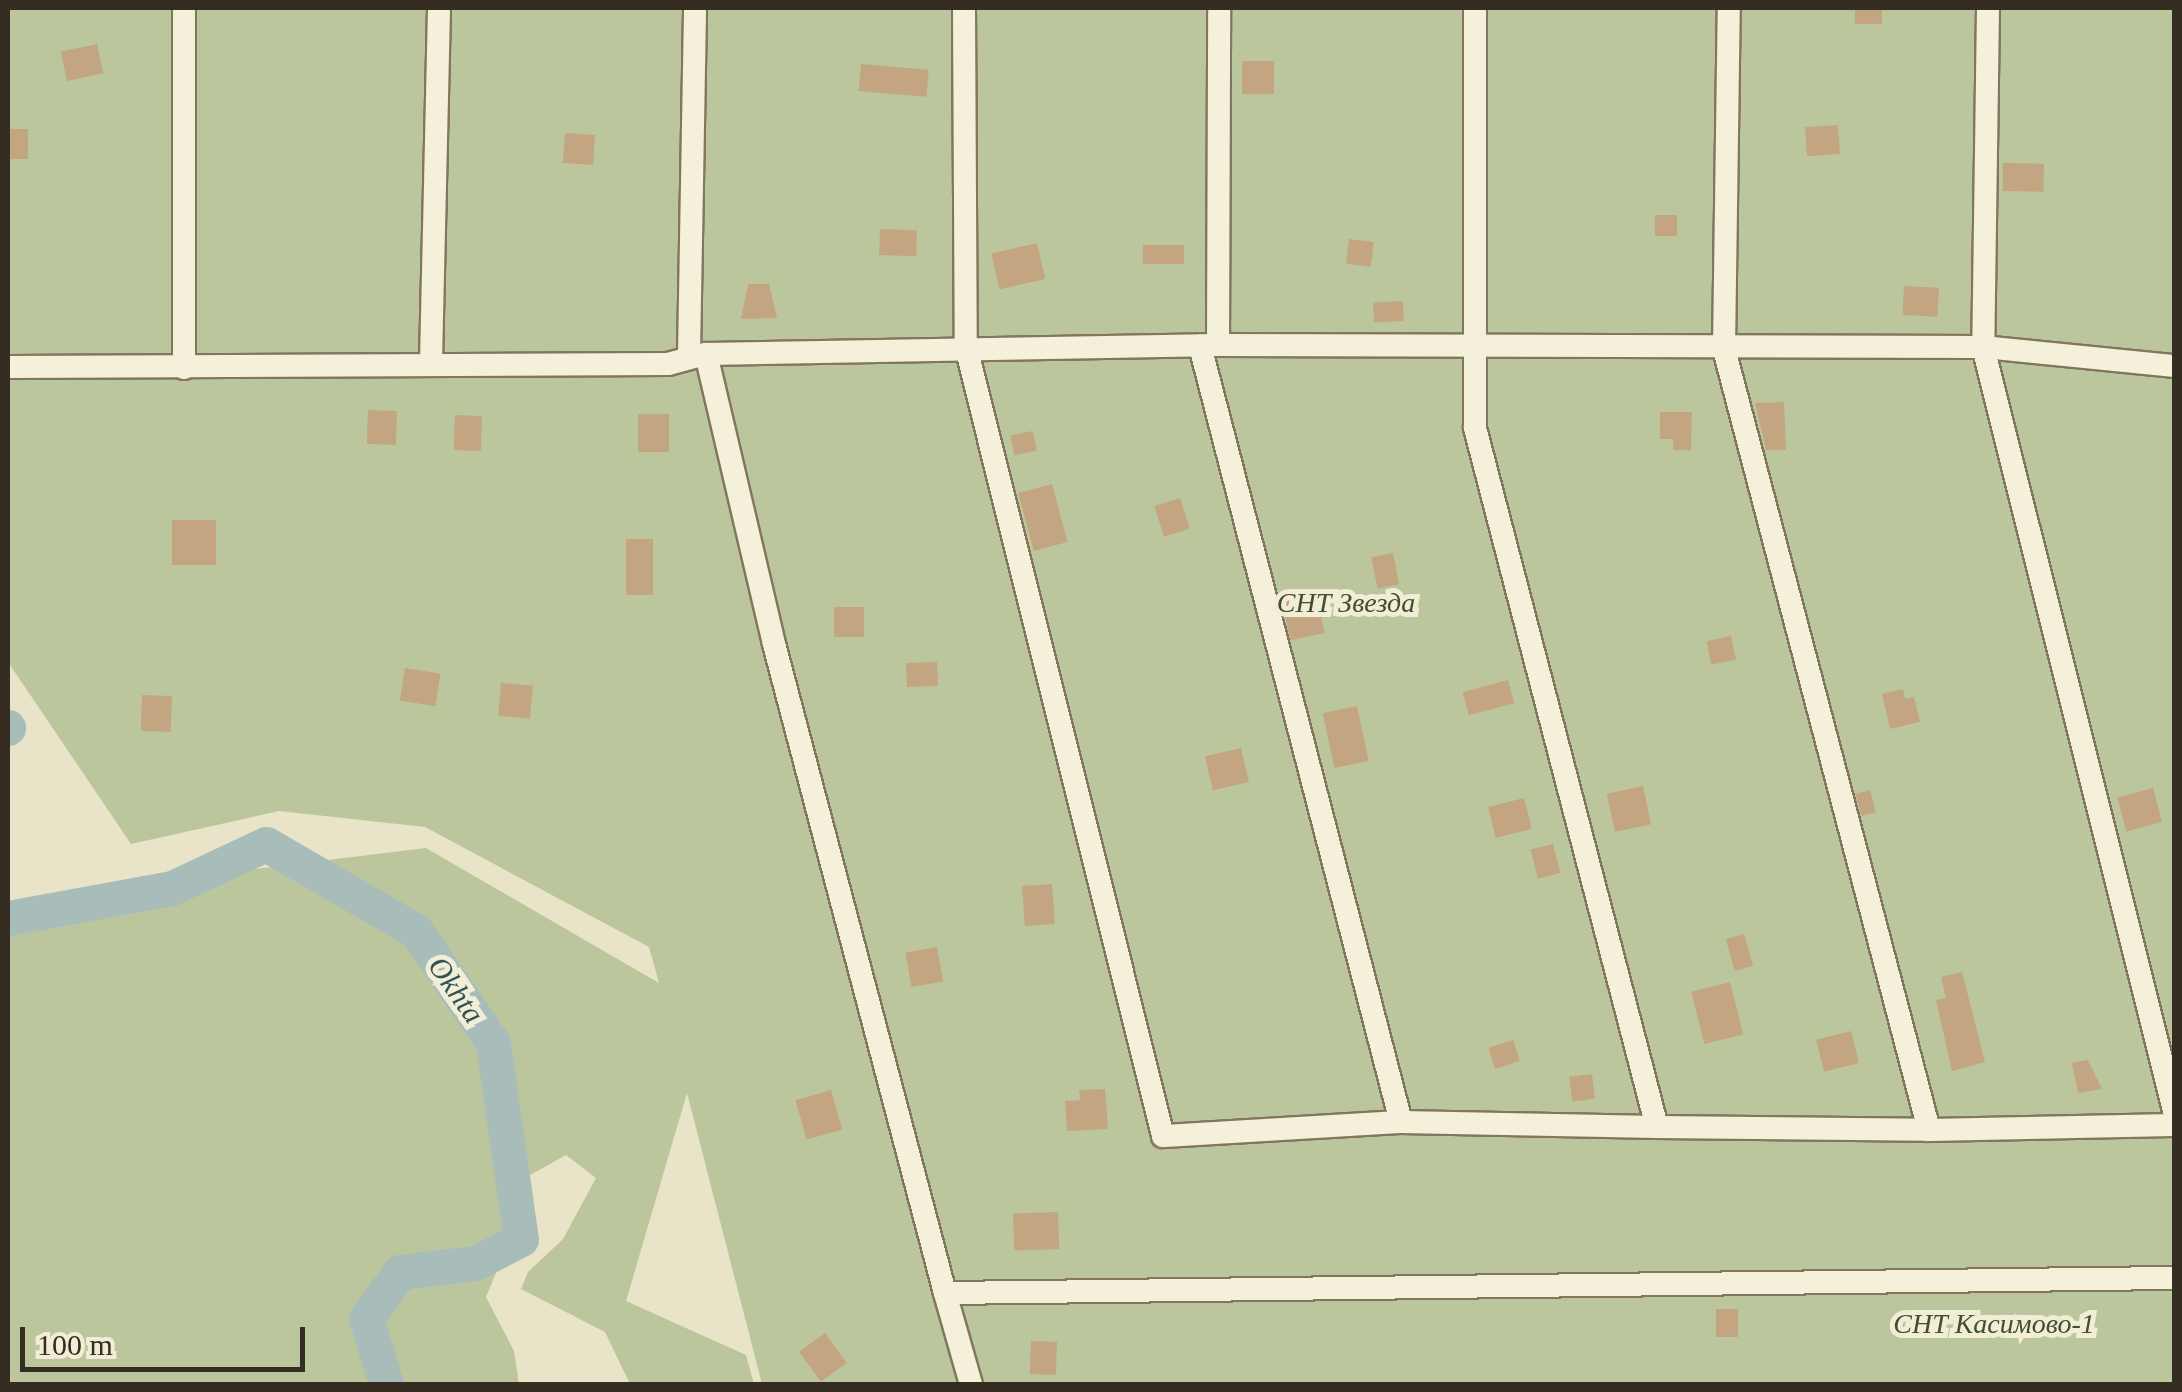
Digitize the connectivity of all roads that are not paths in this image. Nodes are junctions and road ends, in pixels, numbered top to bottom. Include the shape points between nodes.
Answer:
1 (184, 8) edge
2 (439, 8) edge
3 (694, 8) edge
4 (964, 8) edge
5 (1220, 8) edge
6 (1475, 8) edge
7 (1729, 8) edge
8 (1988, 8) edge
9 (1472, 345) junction
10 (1209, 346) junction
11 (1984, 347) junction
12 (966, 348) junction
13 (1724, 349) junction
14 (697, 354) junction
15 (431, 361) junction
16 (2174, 366) edge
17 (8, 367) edge
18 (184, 368) junction
19 (2174, 1110) edge
20 (1400, 1122) junction
21 (2174, 1125) edge
22 (1657, 1127) junction
23 (1929, 1130) junction
24 (2174, 1278) edge
25 (945, 1292) junction
26 (972, 1384) edge

1 - 18 street
2 - 15 street
3 - 14 street
4 - 12 street
5 - 10 street
6 - 9 street
7 - 13 street
8 - 11 street
9 - 10 street
9 - 13 street
9 - 22 street via 1475,428
10 - 12 street
10 - 20 street
11 - 13 street
11 - 16 street
11 - 19 street
12 - 14 street
12 - 20 street via 1163,1136
13 - 23 street
14 - 15 street via 668,364
14 - 25 street
15 - 18 street
17 - 18 street
20 - 22 street
21 - 23 street
22 - 23 street
24 - 25 street
25 - 26 street

